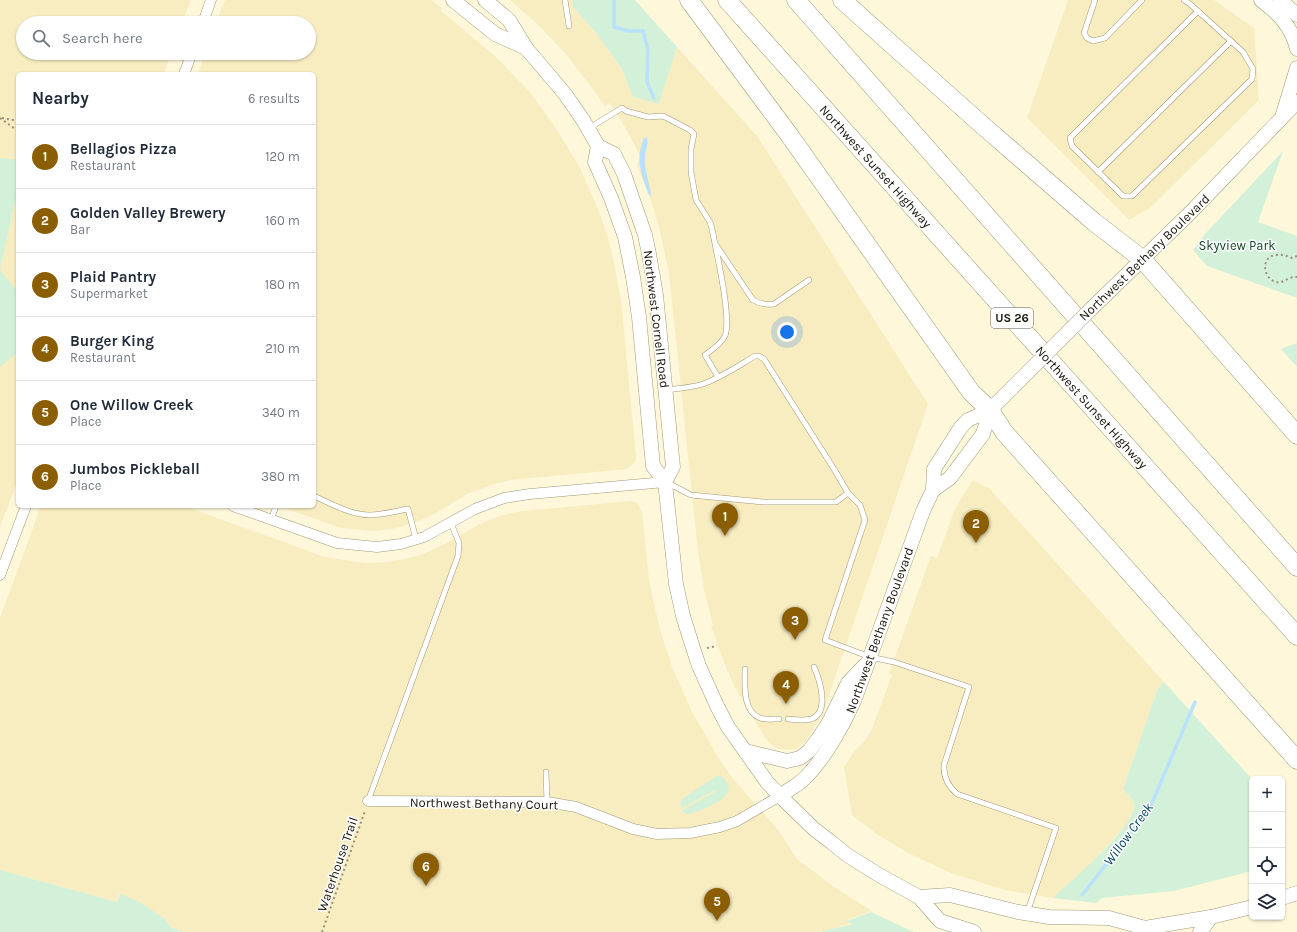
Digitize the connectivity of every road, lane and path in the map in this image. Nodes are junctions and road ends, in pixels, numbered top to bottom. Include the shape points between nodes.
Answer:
1 (211, 0) edge
2 (453, 0) edge
3 (485, 0) edge
4 (565, 0) edge
5 (689, 0) edge
6 (727, 0) edge
7 (796, 0) edge
8 (842, 0) edge
9 (1095, 0) edge
10 (1142, 0) edge
11 (1184, 0) edge
12 (1261, 0) edge
13 (1280, 0) edge
14 (1198, 11) junction
15 (1297, 15) edge
16 (205, 16) edge
17 (569, 26) dead end
18 (1231, 41) junction
19 (526, 48) junction
20 (1297, 49) edge
21 (189, 60) edge
22 (1297, 68) edge
23 (185, 72) edge
24 (1297, 102) edge
25 (1282, 117) junction
26 (1, 118) edge
27 (16, 121) edge
28 (16, 129) edge
29 (588, 129) junction
30 (598, 146) junction
31 (1098, 172) junction
32 (714, 242) junction
33 (1297, 256) edge
34 (1142, 259) junction
35 (1297, 277) edge
36 (809, 280) dead end
37 (718, 377) junction
38 (666, 390) junction
39 (990, 410) junction
40 (1297, 435) edge
41 (665, 482) junction
42 (933, 490) junction
43 (848, 493) junction
44 (316, 497) edge
45 (25, 508) edge
46 (238, 508) edge
47 (275, 508) edge
48 (271, 520) junction
49 (451, 523) junction
50 (416, 539) junction
51 (1297, 567) edge
52 (0, 575) edge
53 (1297, 636) edge
54 (869, 659) junction
55 (814, 667) dead end
56 (745, 669) dead end
57 (779, 719) dead end
58 (788, 719) dead end
59 (745, 751) junction
60 (1297, 760) edge
61 (546, 772) dead end
62 (780, 796) junction
63 (368, 801) junction
64 (547, 802) junction
65 (1297, 893) edge
66 (919, 896) junction
67 (1285, 897) edge
68 (1249, 908) edge
69 (1027, 913) junction
70 (1211, 917) junction
71 (1143, 931) edge
72 (322, 932) edge
73 (974, 932) edge
74 (1200, 932) edge

1 - 16 street
2 - 19 main road, Northwest Cornell Road via 495,34
3 - 19 main road, Northwest Cornell Road via 509,20
4 - 17 lane
5 - 39 highway via 790,136 971,392
6 - 53 highway, Northwest Sunset Highway / US 26
7 - 51 highway
8 - 34 highway via 993,135 1094,222
9 - 10 lane via 1084,33 1086,38 1093,41 1104,38
11 - 14 lane
12 - 20 main road via 1287,24
13 - 15 main road
14 - 18 lane
14 - 31 lane via 1070,138 1072,146
18 - 31 lane
18 - 31 lane via 1243,52 1252,69 1252,79 1132,196 1123,196
19 - 29 main road, Northwest Cornell Road via 561,89
21 - 23 street
22 - 25 main road
24 - 25 main road, Northwest Bethany Boulevard
25 - 34 main road, Northwest Bethany Boulevard
26 - 27 path
26 - 28 path
29 - 30 main road, Northwest Cornell Road
29 - 32 lane via 622,108 648,117 663,116 690,130 694,134 691,172 696,200 710,222
30 - 38 main road, Northwest Cornell Road via 614,154 624,174 645,235 656,295
30 - 41 main road, Northwest Cornell Road via 595,162 616,211 633,277 653,466
32 - 36 lane via 753,300 758,303 774,304
32 - 37 lane via 724,293 727,327 722,341 705,355
33 - 35 path via 1292,258 1275,254 1264,266 1266,275 1272,280 1278,282
34 - 39 main road, Northwest Bethany Boulevard, bridge
34 - 40 highway
37 - 38 lane via 691,387
37 - 43 lane via 755,356 764,359
38 - 41 main road, Northwest Cornell Road via 673,467
39 - 42 main road, Northwest Bethany Boulevard via 984,434 950,478
39 - 42 main road, Northwest Bethany Boulevard via 968,420 961,427 934,469
39 - 60 highway via 1004,432
41 - 43 lane via 691,495 763,502 836,502
41 - 49 street via 504,498 475,509
41 - 59 main road, Northwest Cornell Road via 673,564 683,616 709,688 728,727
42 - 54 main road, Northwest Bethany Boulevard via 920,516
43 - 54 lane via 860,505 865,520 825,640
44 - 50 lane via 359,514 371,515 408,509
45 - 52 street
46 - 48 street
47 - 48 lane
48 - 50 street via 337,543 377,547
49 - 50 street
49 - 63 lane via 459,543 458,556
54 - 59 main road via 848,683 818,739 800,758 787,761
54 - 62 main road, Northwest Bethany Boulevard via 848,715 822,757 805,778
54 - 69 lane via 894,662 969,687 944,765 943,773 950,788 957,794 1056,828
55 - 58 lane via 822,689 818,713 812,719
56 - 57 lane via 745,687 750,710 760,718
59 - 62 main road, Northwest Cornell Road
61 - 64 lane
62 - 64 street, Northwest Bethany Court via 736,821 720,827 690,833 657,834 576,807
62 - 66 main road, Northwest Cornell Road via 847,855
63 - 64 street, Northwest Bethany Court
63 - 72 path, Waterhouse Trail
65 - 67 main road
66 - 69 main road, Northwest Cornell Road via 950,895
66 - 73 main road, Northwest Cornell Road via 940,922
68 - 70 main road, Northwest Cornell Road
69 - 71 main road, Northwest Cornell Road via 1049,917 1109,918
70 - 71 main road, Northwest Cornell Road
70 - 74 main road

